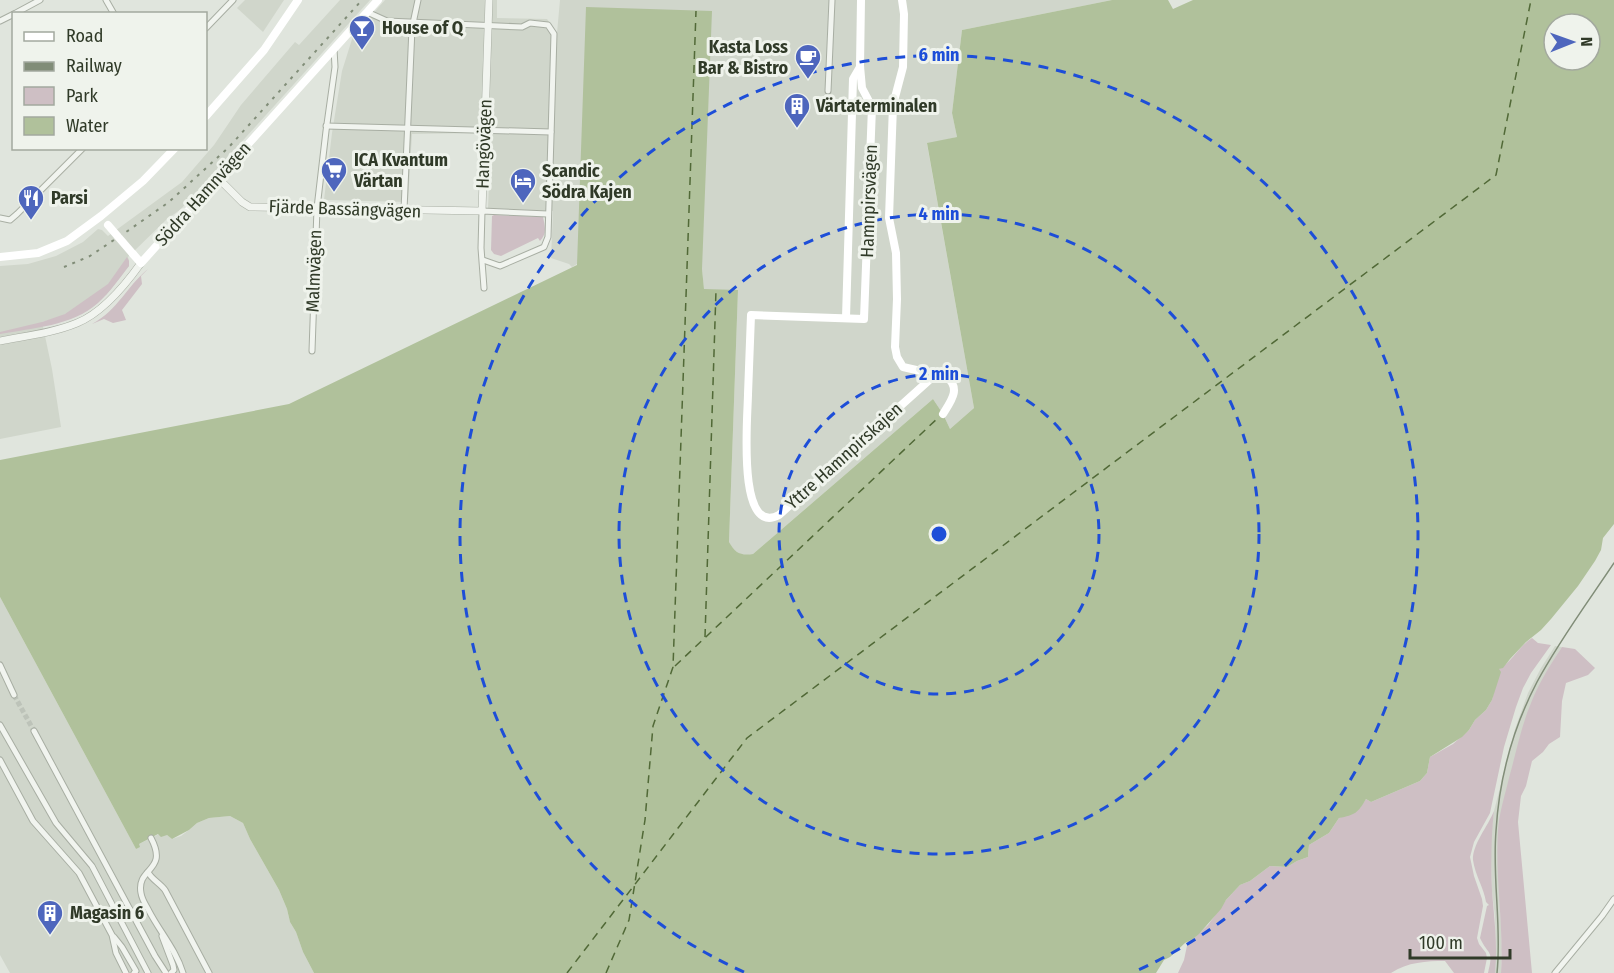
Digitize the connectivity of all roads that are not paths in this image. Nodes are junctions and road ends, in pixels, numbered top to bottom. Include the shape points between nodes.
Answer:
1 (40, 0) edge
2 (233, 0) edge
3 (298, 0) edge
4 (378, 0) edge
5 (418, 0) edge
6 (489, 0) edge
7 (832, 0) edge
8 (861, 0) edge
9 (902, 0) edge
10 (18, 12) edge
11 (367, 12) junction
12 (413, 22) junction
13 (207, 26) edge
14 (488, 26) junction
15 (334, 49) junction
16 (861, 66) junction
17 (828, 91) dead end
18 (207, 115) edge
19 (326, 126) junction
20 (408, 128) junction
21 (484, 130) junction
22 (551, 132) junction
23 (81, 150) edge
24 (173, 150) edge
25 (218, 178) junction
26 (317, 208) junction
27 (404, 210) junction
28 (482, 212) junction
29 (548, 214) junction
30 (101, 216) junction
31 (3, 219) edge
32 (0, 257) edge
33 (483, 260) junction
34 (141, 263) junction
35 (484, 288) dead end
36 (846, 318) junction
37 (0, 341) edge
38 (312, 351) dead end
39 (936, 374) junction
40 (943, 414) dead end
41 (0, 665) edge
42 (14, 695) tunnel mouth
43 (0, 725) edge
44 (34, 731) tunnel mouth
45 (0, 760) edge
46 (151, 838) dead end
47 (148, 872) junction
48 (1613, 902) edge
49 (161, 932) junction
50 (112, 935) junction
51 (135, 972) edge
52 (126, 973) edge
53 (148, 973) edge
54 (166, 973) edge
55 (171, 973) edge
56 (183, 973) edge
57 (209, 973) edge
58 (1555, 973) edge

1 - 10 street
2 - 13 street
3 - 18 main road via 264,50
4 - 11 main road, Södra Hamnvägen
5 - 12 street
6 - 14 street, Hangövägen
7 - 17 street
8 - 16 main road, Hamnpirsvägen
9 - 39 main road, Hamnpirsvägen via 903,68 893,105 889,218 896,253 895,347 907,369
11 - 12 street via 387,21
11 - 15 main road, Södra Hamnvägen
12 - 14 street
12 - 20 street
14 - 21 street, Hangövägen
14 - 22 street via 548,25 554,34
15 - 19 street, Malmvägen
15 - 25 main road, Södra Hamnvägen
16 - 36 main road, Hamnpirsvägen via 853,79
16 - 36 main road, Hamnpirsvägen via 862,88 872,107 865,304 864,319
19 - 20 street
19 - 26 street, Malmvägen
20 - 21 street
20 - 27 street
21 - 22 street
21 - 28 street, Hangövägen
22 - 29 street
23 - 31 street via 17,214
24 - 30 main road
25 - 26 street, Fjärde Bassängvägen via 250,207
25 - 34 main road, Södra Hamnvägen
26 - 27 street, Fjärde Bassängvägen
26 - 38 street, Malmvägen
27 - 28 street, Fjärde Bassängvägen
28 - 29 street
28 - 33 street, Hangövägen
29 - 33 street via 544,246 500,266
30 - 32 main road via 58,246 32,254
30 - 34 main road, bridge
33 - 35 street, Hangövägen
34 - 37 street, Södra Hamnvägen via 89,317 68,327
36 - 39 main road, Yttre Hamnpirskajen via 751,315 746,462 753,502 763,517 773,519 779,515
39 - 40 main road via 947,377 954,387 952,400
41 - 42 street
43 - 53 street via 56,823 92,866
44 - 54 street
45 - 50 street via 33,821 79,873
46 - 47 street via 157,848 157,859
47 - 49 street via 140,890
47 - 57 street via 165,890
48 - 58 street
49 - 55 street via 173,965
49 - 56 street
50 - 51 street
50 - 52 street

